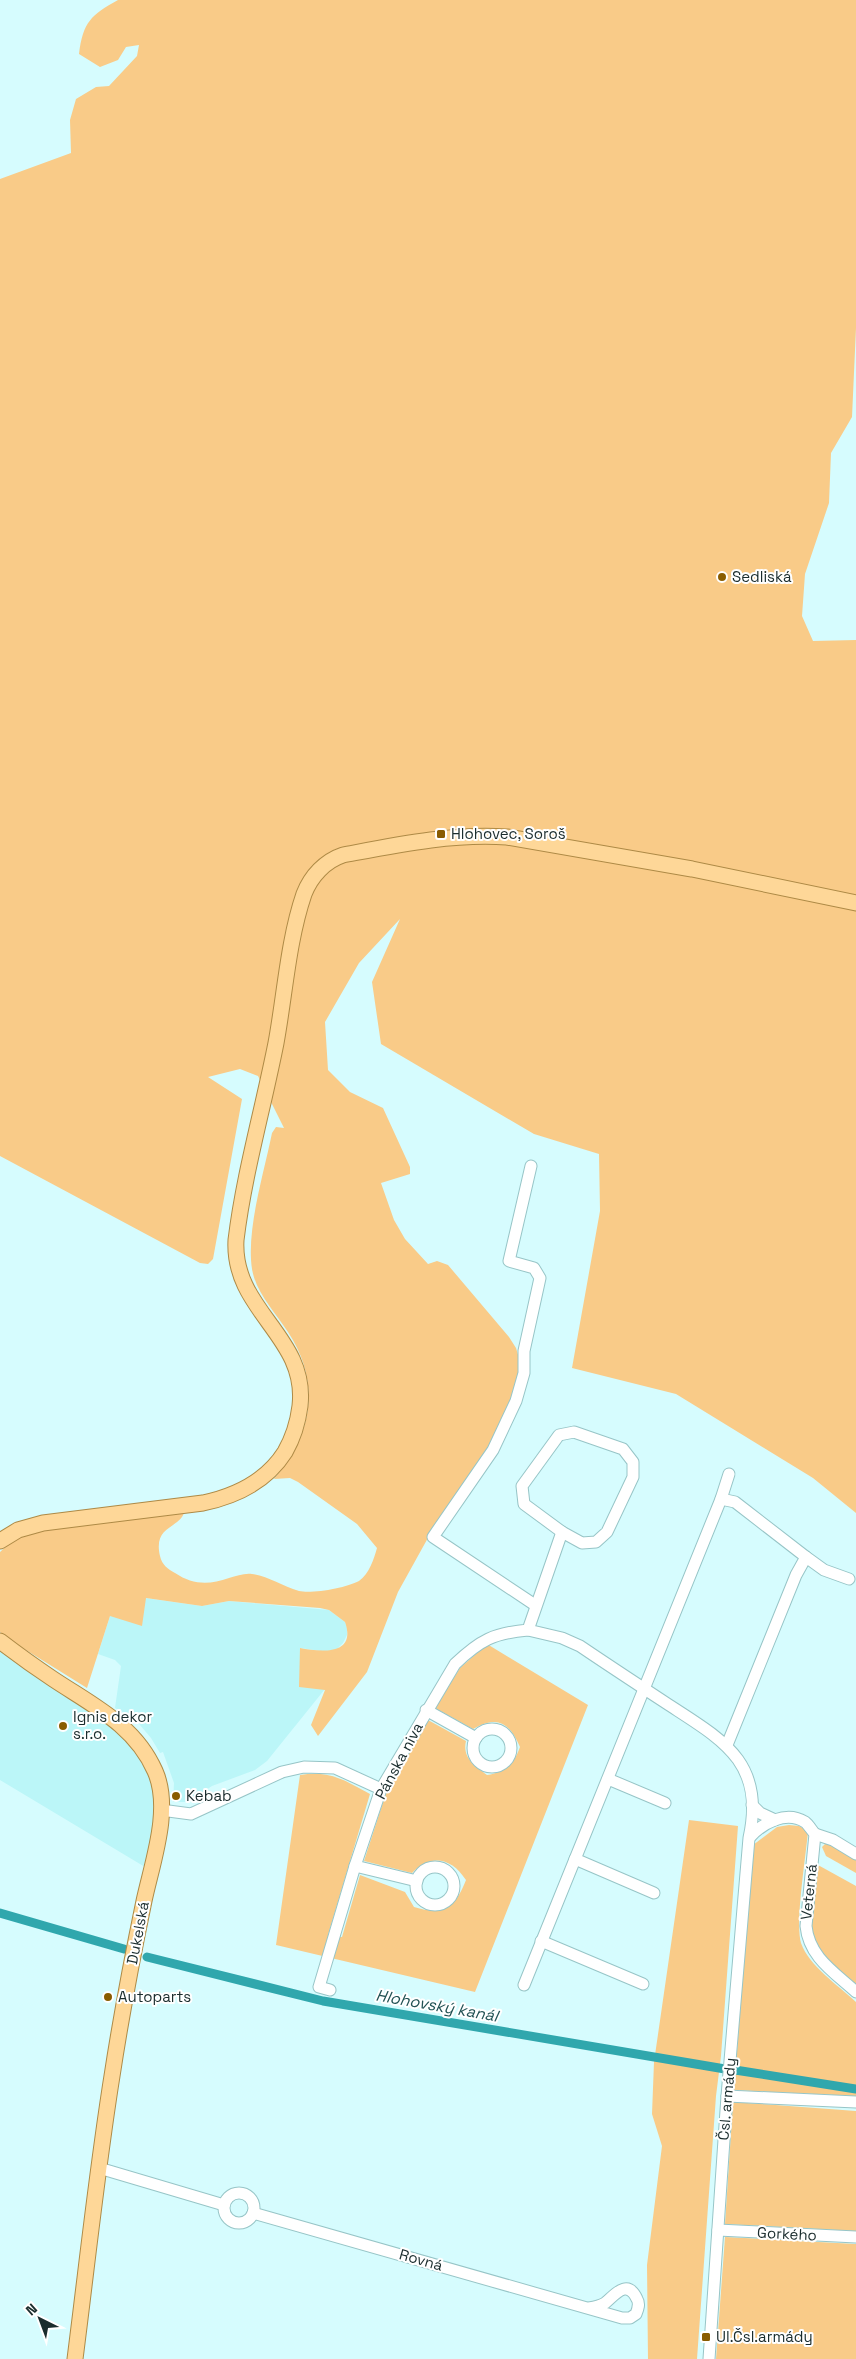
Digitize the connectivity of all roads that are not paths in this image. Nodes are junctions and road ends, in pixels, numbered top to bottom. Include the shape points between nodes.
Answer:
1 (856, 903) edge
2 (530, 1166) dead end
3 (730, 1474) dead end
4 (721, 1499) junction
5 (562, 1532) junction
6 (0, 1541) edge
7 (806, 1557) junction
8 (849, 1579) dead end
9 (536, 1605) junction
10 (528, 1630) junction
11 (0, 1642) edge
12 (644, 1688) junction
13 (426, 1710) junction
14 (476, 1738) dead end
15 (727, 1745) junction
16 (608, 1779) junction
17 (381, 1789) junction
18 (665, 1803) dead end
19 (752, 1805) junction
20 (161, 1810) junction
21 (774, 1820) junction
22 (815, 1834) junction
23 (749, 1838) junction
24 (856, 1854) edge
25 (575, 1860) junction
26 (355, 1866) junction
27 (417, 1881) dead end
28 (654, 1893) dead end
29 (542, 1941) junction
30 (643, 1984) dead end
31 (524, 1985) dead end
32 (330, 1990) dead end
33 (856, 1992) edge
34 (727, 2096) junction
35 (856, 2102) edge
36 (99, 2168) junction
37 (224, 2205) junction
38 (253, 2213) junction
39 (718, 2230) junction
40 (856, 2237) edge
41 (589, 2308) dead end
42 (75, 2359) edge
43 (709, 2359) edge

1 - 6 main road via 692,869 507,837 447,839 343,855 329,861 310,881 304,893 236,1240 237,1261 253,1303 285,1344 300,1377 299,1412 290,1442 270,1470 248,1488 229,1497 43,1523 18,1530
2 - 9 street via 509,1260 534,1268 540,1278 524,1351 522,1380 502,1434 433,1536
3 - 4 street
4 - 7 street via 735,1502
4 - 12 street
5 - 5 street via 582,1543 596,1542 607,1532 632,1477 633,1462 623,1449 574,1432 559,1436 522,1486 524,1504
5 - 9 street
7 - 8 street via 824,1570
7 - 15 street
9 - 10 street
10 - 12 street via 563,1638
10 - 13 street, Pánska niva via 490,1637 472,1648 455,1664
11 - 20 main road, Dukelská via 129,1732 157,1775
12 - 15 street
12 - 16 street
13 - 14 street
13 - 17 street, Pánska niva
15 - 19 street, Čsl. armády via 746,1772
16 - 18 street
16 - 25 street
17 - 20 street via 335,1768 304,1767 282,1772 191,1814
17 - 26 street, Pánska niva
19 - 21 street
19 - 23 street, Čsl. armády via 753,1822
20 - 36 main road, Dukelská via 158,1842 116,2050
21 - 22 street via 790,1817 805,1822
21 - 23 street via 759,1827
22 - 24 street
22 - 33 street, Veterná via 807,1940 817,1957
23 - 34 street, Čsl. armády
25 - 28 street
25 - 29 street
26 - 27 street
26 - 32 street, Pánska niva via 319,1987
29 - 30 street
29 - 31 street
34 - 35 street
34 - 39 street, Čsl. armády
36 - 37 street
36 - 42 main road, Dukelská
37 - 38 street via 225,2214 237,2223 246,2221
37 - 38 street via 233,2194 243,2193 253,2203
38 - 41 street, Rovná
39 - 40 street, Gorkého
39 - 43 street, Čsl. armády

